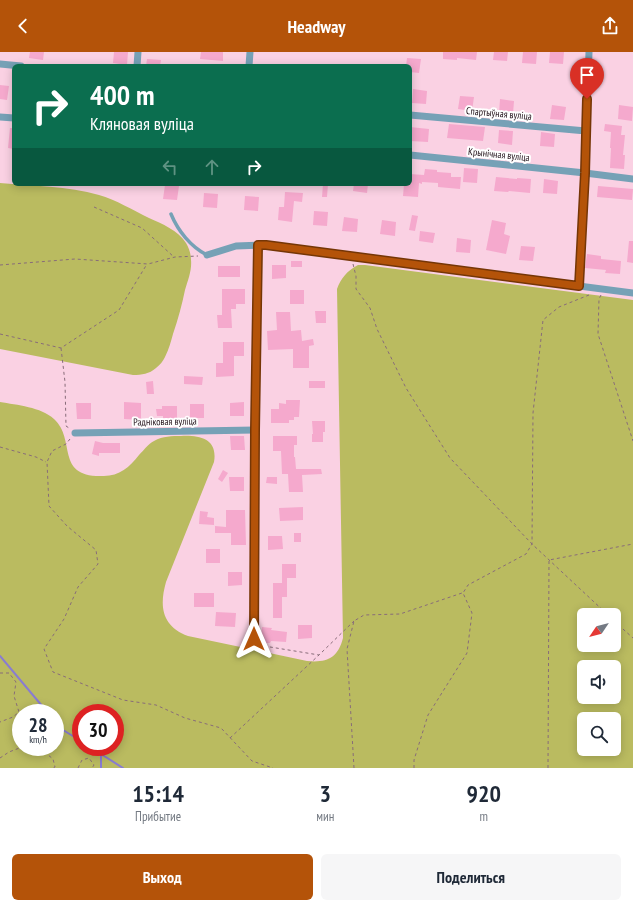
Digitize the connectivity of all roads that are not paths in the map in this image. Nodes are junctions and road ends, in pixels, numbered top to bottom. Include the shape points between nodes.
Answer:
1 (138, 52) edge
2 (250, 52) edge
3 (589, 52) edge
4 (0, 64) edge
5 (137, 64) edge
6 (249, 64) edge
7 (12, 65) edge
8 (412, 115) edge
9 (0, 117) edge
10 (12, 118) edge
11 (586, 131) junction
12 (412, 155) edge
13 (585, 173) junction
14 (633, 179) edge
15 (171, 214) dead end
16 (258, 245) junction
17 (207, 255) joint
18 (579, 286) junction
19 (633, 293) edge
20 (255, 430) junction
21 (75, 433) road end
22 (254, 639) road end

1 - 5 street
2 - 6 street
3 - 11 street
4 - 7 street
8 - 11 street, Спартыўная вуліца
9 - 10 street
11 - 13 street
12 - 13 street, Крынічная вуліца
13 - 14 street, Крынічная вуліца
13 - 18 street
15 - 17 lane via 188,241
16 - 17 street via 236,246
16 - 18 street
16 - 20 street
18 - 19 street
20 - 21 street, Радніковая вуліца
20 - 22 street

